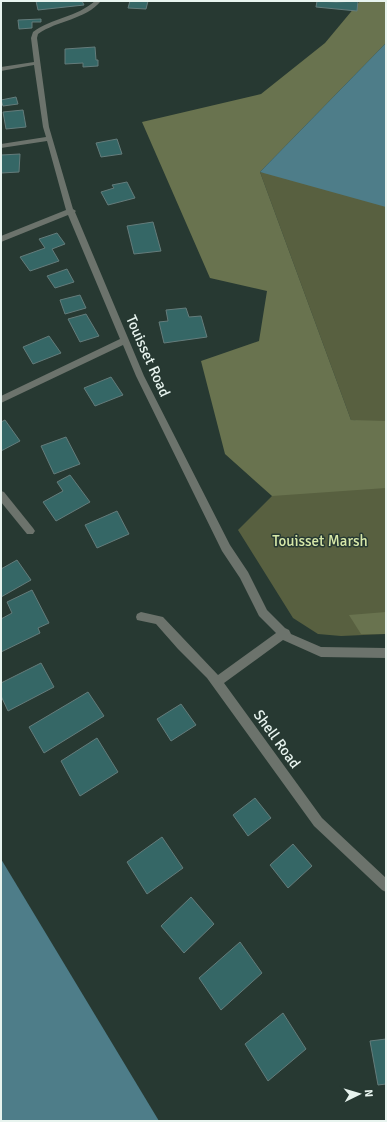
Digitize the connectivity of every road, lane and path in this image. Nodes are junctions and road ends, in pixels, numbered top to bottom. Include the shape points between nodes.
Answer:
1 (98, 1) edge
2 (37, 63) junction
3 (1, 69) edge
4 (49, 139) junction
5 (1, 146) edge
6 (72, 211) junction
7 (1, 239) edge
8 (125, 340) junction
9 (1, 400) edge
10 (1, 495) edge
11 (30, 531) dead end
12 (141, 617) dead end
13 (285, 634) junction
14 (386, 653) edge
15 (218, 682) junction
16 (386, 886) edge

1 - 2 street, Touisset Road via 86,12 50,24 35,33
2 - 3 street
2 - 4 street, Touisset Road
4 - 5 street
4 - 6 street, Touisset Road
6 - 7 street
6 - 8 street, Touisset Road
8 - 9 street
8 - 13 street, Touisset Road via 226,548 244,575 263,613
10 - 11 street
12 - 15 street, Shell Road via 159,620
13 - 14 street, Touisset Road via 301,645 321,652
13 - 15 street
15 - 16 street, Shell Road via 318,822

